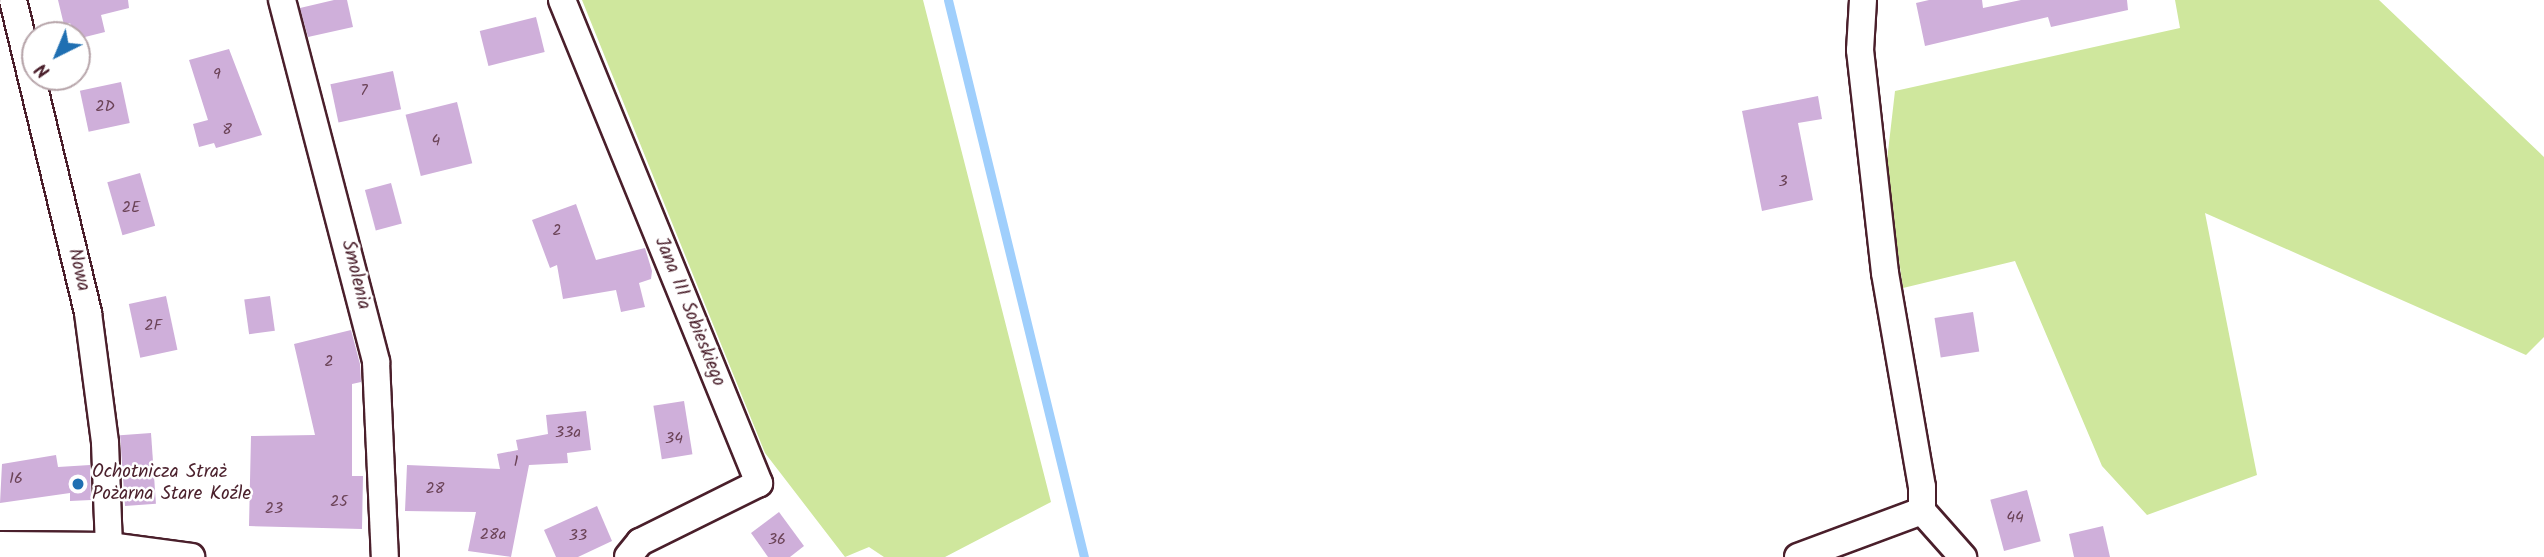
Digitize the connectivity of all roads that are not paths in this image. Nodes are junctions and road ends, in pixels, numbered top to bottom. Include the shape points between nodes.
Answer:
1 (13, 0) edge
2 (282, 0) edge
3 (562, 0) edge
4 (1863, 0) edge
5 (1922, 511) junction
6 (0, 545) edge
7 (109, 546) junction
8 (191, 557) edge
9 (385, 557) edge
10 (628, 557) edge
11 (1798, 557) edge
12 (1963, 557) edge

1 - 7 street, Nowa via 88,313 104,443
2 - 9 street, Smolenia via 376,362
3 - 10 street, Jana III Sobieskiego via 759,483 640,542
4 - 5 street via 1860,50 1876,194
5 - 11 street
5 - 12 street via 1952,550
6 - 7 street
7 - 8 street

